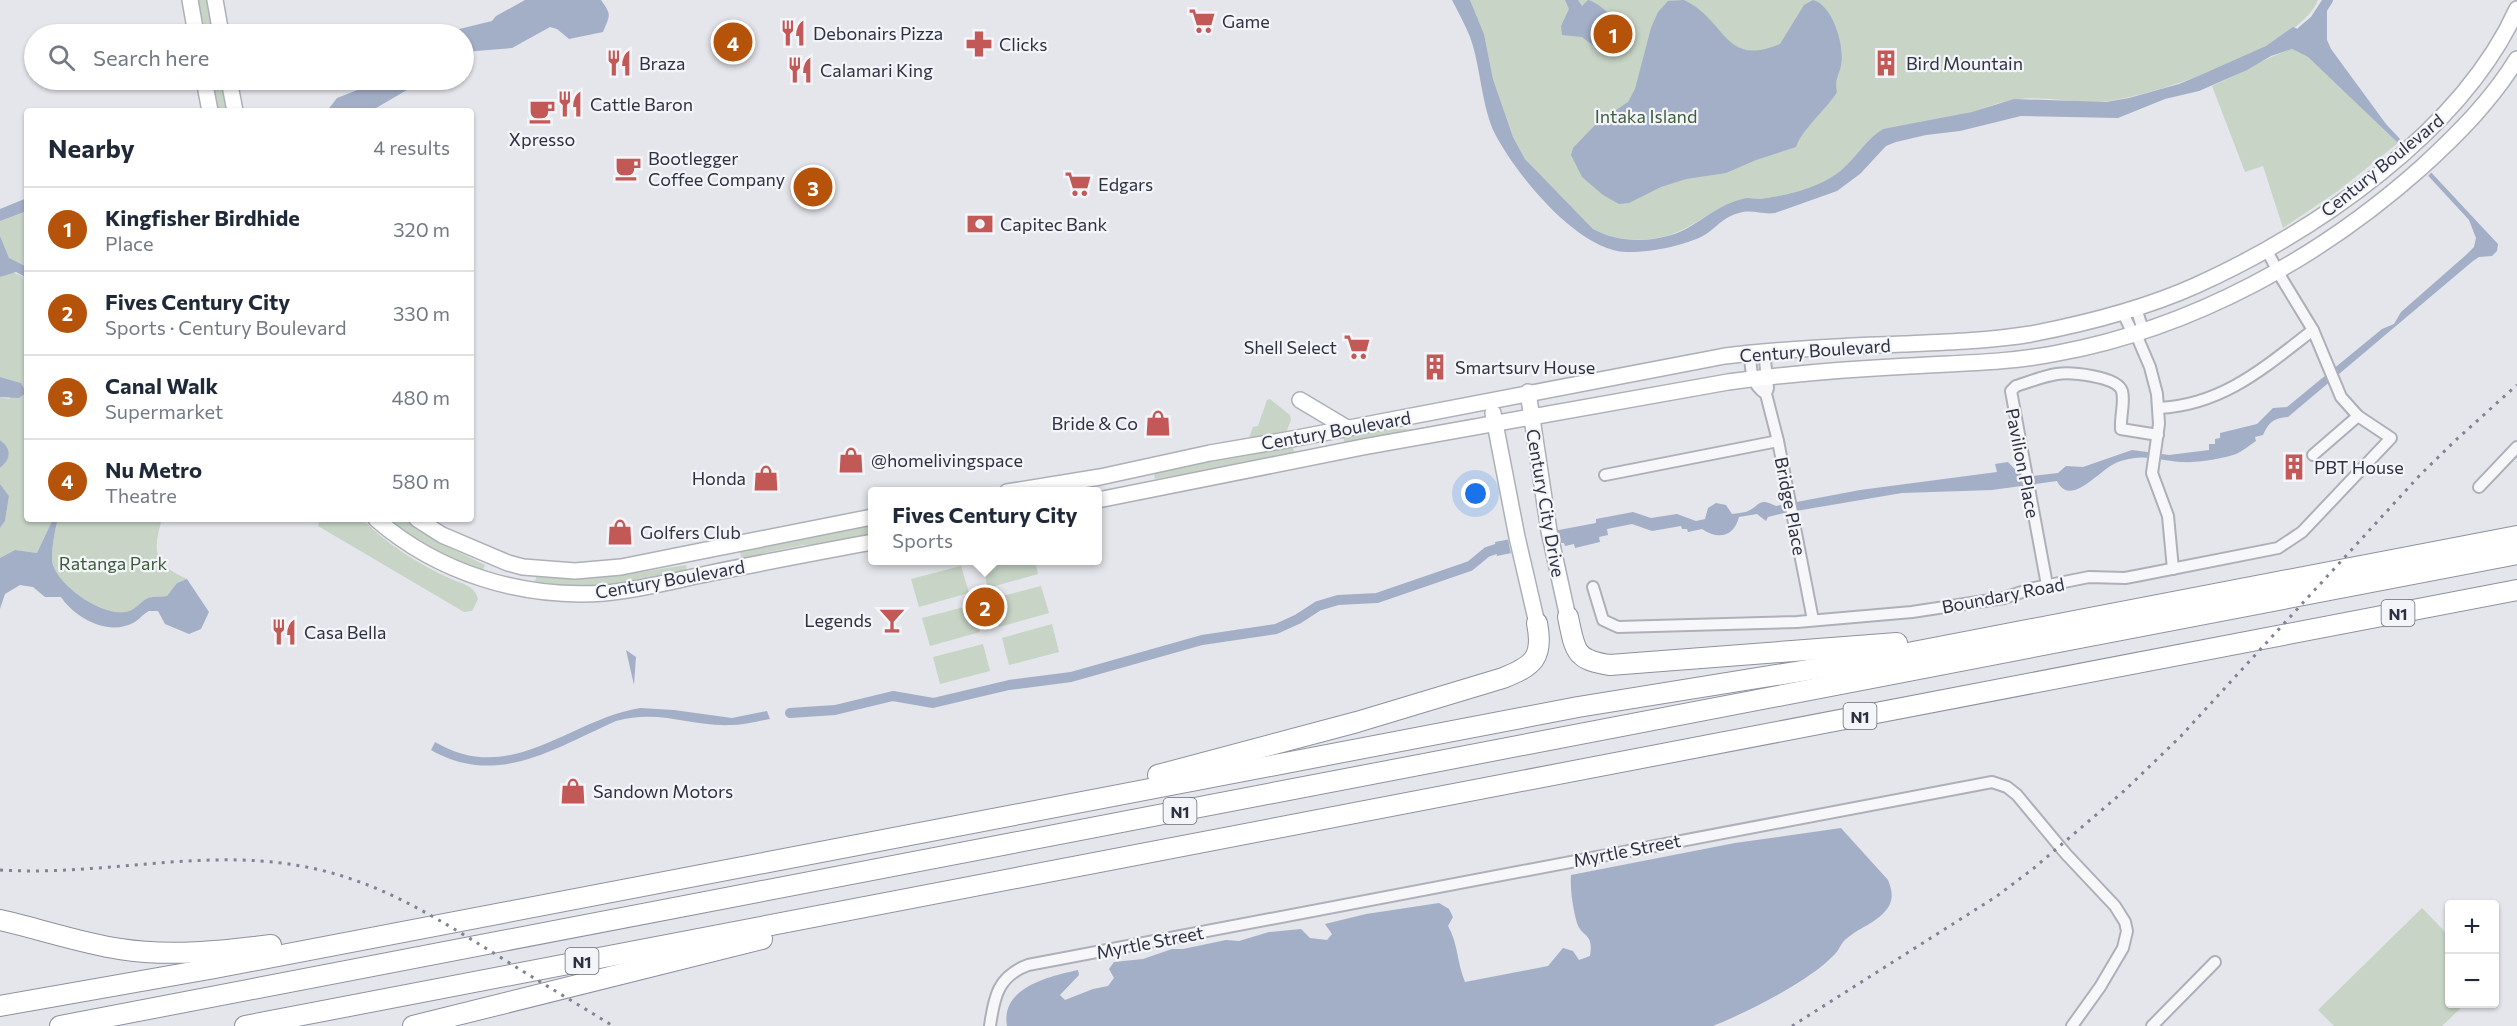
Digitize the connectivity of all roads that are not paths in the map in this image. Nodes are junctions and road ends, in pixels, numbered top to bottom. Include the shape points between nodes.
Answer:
1 (190, 0) edge
2 (215, 0) edge
3 (2517, 9) edge
4 (194, 24) edge
5 (220, 24) edge
6 (2517, 59) edge
7 (206, 90) edge
8 (232, 90) edge
9 (209, 108) edge
10 (235, 108) edge
11 (2266, 249) junction
12 (2278, 271) junction
13 (2130, 310) junction
14 (2313, 330) junction
15 (2138, 334) junction
16 (1757, 352) junction
17 (1759, 378) junction
18 (1528, 393) junction
19 (1300, 400) dead end
20 (1491, 400) junction
21 (2159, 408) junction
22 (1531, 416) junction
23 (2358, 416) junction
24 (1495, 423) junction
25 (1347, 428) junction
26 (2158, 435) junction
27 (1778, 441) junction
28 (2517, 447) edge
29 (2313, 454) dead end
30 (1605, 475) dead end
31 (1038, 487) edge
32 (2479, 487) dead end
33 (1102, 500) edge
34 (868, 519) edge
35 (380, 522) edge
36 (422, 522) edge
37 (2517, 536) edge
38 (868, 543) edge
39 (2517, 554) edge
40 (2173, 569) junction
41 (2299, 578) junction
42 (2047, 585) junction
43 (1593, 587) dead end
44 (2517, 590) edge
45 (1568, 615) joint
46 (1813, 620) junction
47 (1537, 621) joint
48 (966, 824) junction
49 (918, 897) junction
50 (3, 921) edge
51 (377, 936) junction
52 (2215, 962) dead end
53 (0, 1006) edge
54 (2160, 1017) junction
55 (60, 1026) edge
56 (245, 1026) edge
57 (413, 1026) edge
58 (990, 1026) edge
59 (2072, 1026) edge
60 (2152, 1026) edge
61 (2169, 1026) edge

1 - 4 main road
2 - 5 main road
3 - 11 main road, Century Boulevard via 2486,63 2430,129 2344,199
6 - 12 main road, Century Boulevard via 2472,120 2445,146 2341,231
7 - 9 main road
8 - 10 main road
11 - 12 street
11 - 13 main road, Century Boulevard via 2197,285
12 - 14 street
12 - 15 main road, Century Boulevard via 2206,307
13 - 15 street
13 - 16 main road, Century Boulevard via 2030,334 1969,342
14 - 21 street via 2241,384 2191,405
14 - 23 street via 2333,383
15 - 17 main road, Century Boulevard via 1999,362
15 - 21 street
16 - 17 street, Bridge Place
16 - 18 main road, Century Boulevard
17 - 22 main road, Century Boulevard
17 - 27 street, Bridge Place via 1768,388
18 - 20 main road, Century Boulevard
18 - 22 main road, Century City Drive
19 - 25 main road
20 - 24 main road, Century City Drive
20 - 25 main road, Century Boulevard
21 - 26 street
22 - 24 main road, Century Boulevard
22 - 45 main road, Century City Drive via 1549,531
23 - 29 street
23 - 40 street, Boundary Road via 2391,438 2301,532 2278,548
24 - 33 main road, Century Boulevard
24 - 47 main road, Century City Drive
25 - 31 main road, Century Boulevard
26 - 40 street via 2152,472 2168,516
26 - 42 street, Pavilion Place via 2121,429 2122,393 2114,381 2055,374 2016,386 2010,394
27 - 30 street
27 - 46 street, Bridge Place
28 - 32 street
34 - 36 main road, Century Boulevard via 621,567 574,571 523,567 442,535
35 - 38 main road, Century Boulevard via 452,567 507,587 557,594 622,591
37 - 41 highway
39 - 55 highway, N1
40 - 42 street, Boundary Road
41 - 45 highway via 1892,644 1610,664 1580,656
41 - 48 highway via 1882,658 1578,706
42 - 46 street, Boundary Road via 2004,598 1912,612
43 - 46 street, Boundary Road via 1603,620 1618,627
44 - 49 highway, N1
47 - 48 highway via 1540,644 1535,660 1503,678 1357,722
48 - 51 highway
49 - 56 highway, N1
49 - 57 highway via 802,930
50 - 51 highway via 119,949 155,952 203,952 347,933
51 - 53 highway
52 - 54 street
54 - 60 street
54 - 61 street
58 - 59 street, Myrtle Street via 999,988 1015,970 1028,965 1992,782 2017,795 2125,922 2123,948

